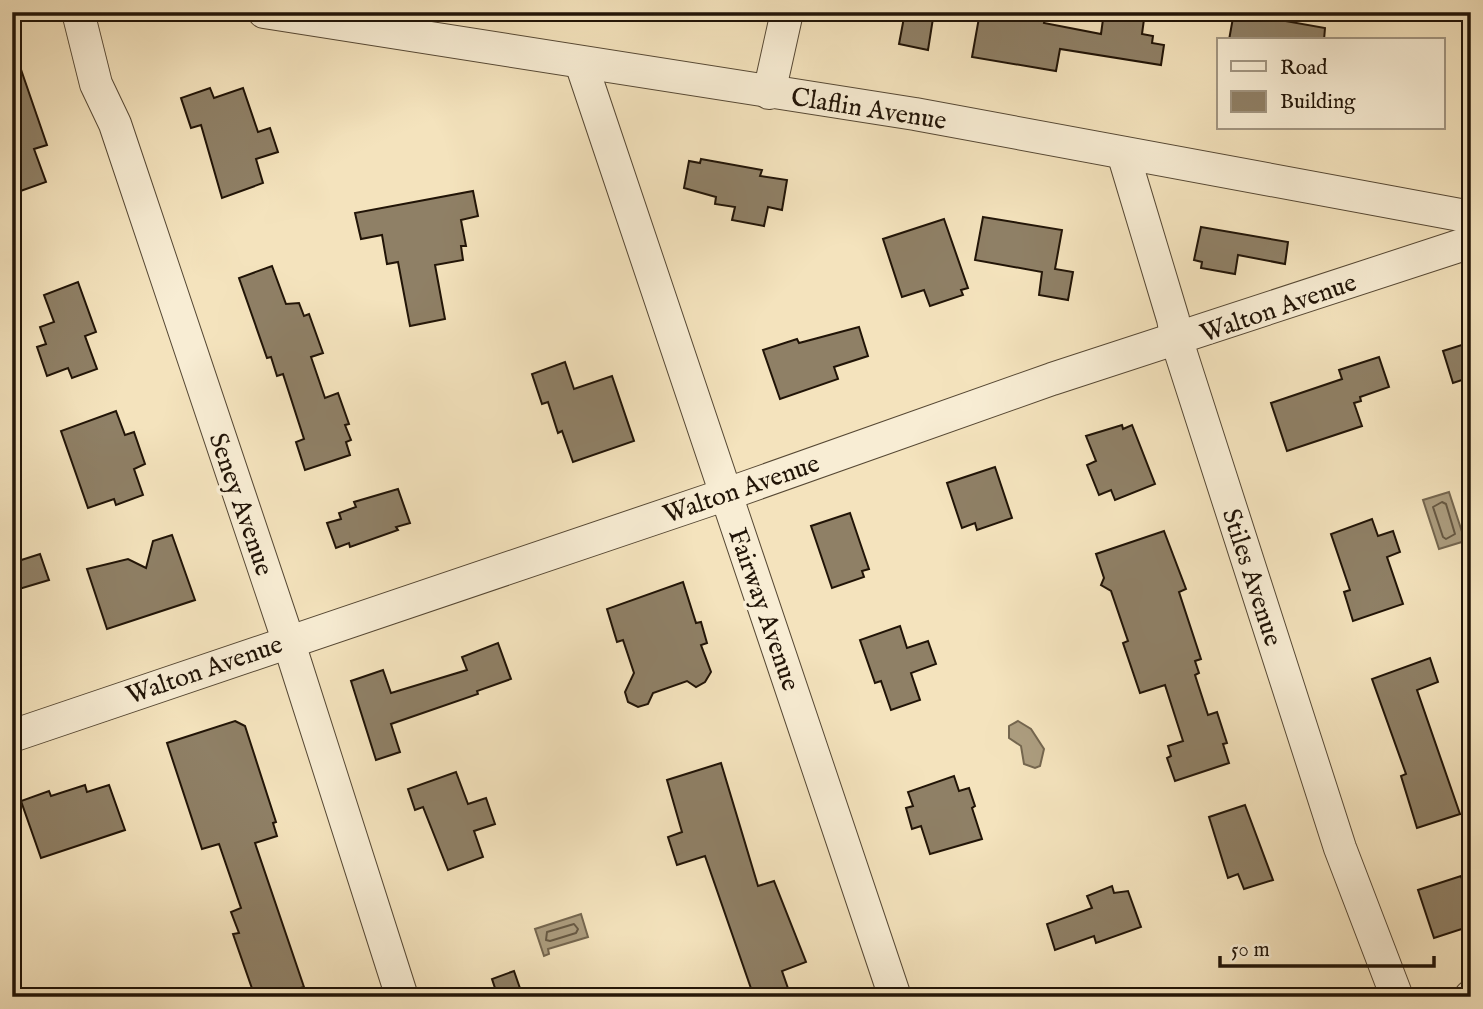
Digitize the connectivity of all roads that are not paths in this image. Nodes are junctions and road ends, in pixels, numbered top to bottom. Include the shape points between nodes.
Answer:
1 (78, 12) edge
2 (264, 12) edge
3 (787, 12) edge
4 (581, 63) junction
5 (769, 93) junction
6 (1123, 153) junction
7 (1471, 217) edge
8 (1471, 242) edge
9 (1177, 341) junction
10 (727, 494) junction
11 (288, 640) junction
12 (12, 736) edge
13 (402, 997) edge
14 (895, 997) edge
15 (1397, 997) edge

1 - 11 street, Seney Avenue via 96,84 115,124
2 - 4 street, Claflin Avenue
3 - 5 street
4 - 5 street, Claflin Avenue
4 - 10 street, Fairway Avenue
5 - 6 street, Claflin Avenue via 915,114
6 - 7 street, Claflin Avenue
6 - 9 street, Stiles Avenue
8 - 9 street, Walton Avenue
9 - 10 street, Walton Avenue via 1052,379
9 - 15 street, Stiles Avenue via 1340,848
10 - 11 street, Walton Avenue
10 - 14 street, Fairway Avenue
11 - 12 street, Walton Avenue
11 - 13 street, Seney Avenue

